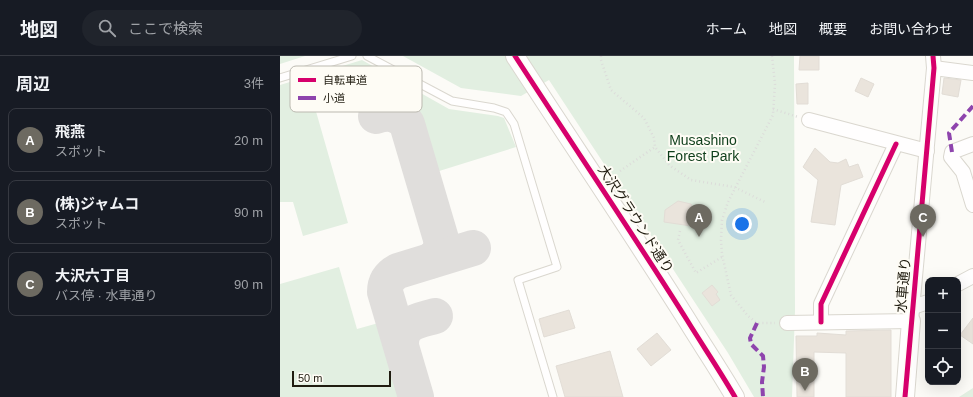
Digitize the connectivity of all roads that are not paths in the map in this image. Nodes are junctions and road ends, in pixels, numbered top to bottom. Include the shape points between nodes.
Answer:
1 (352, 56) edge
2 (367, 56) edge
3 (514, 56) edge
4 (934, 62) edge
5 (319, 66) edge
6 (386, 66) edge
7 (973, 73) edge
8 (290, 75) edge
9 (280, 78) edge
10 (422, 84) edge
11 (809, 120) road end
12 (896, 144) junction
13 (973, 144) edge
14 (927, 151) junction
15 (973, 204) edge
16 (973, 276) edge
17 (961, 282) edge
18 (925, 304) edge
19 (912, 314) junction
20 (821, 322) junction
21 (787, 323) road end
22 (553, 397) edge
23 (735, 397) edge
24 (905, 397) edge

1 - 5 lane
2 - 6 lane
3 - 23 street, 大沢グラウンド通り
4 - 7 street
4 - 14 street, 水車通り
8 - 9 lane
10 - 22 lane via 452,100 506,112 514,124 557,267 518,280
11 - 12 street
12 - 14 street
12 - 20 street via 821,304
13 - 15 street via 952,152 951,157 963,172
14 - 19 street, 水車通り
16 - 17 street
18 - 19 street
19 - 20 street
19 - 24 street, 水車通り
20 - 21 street

